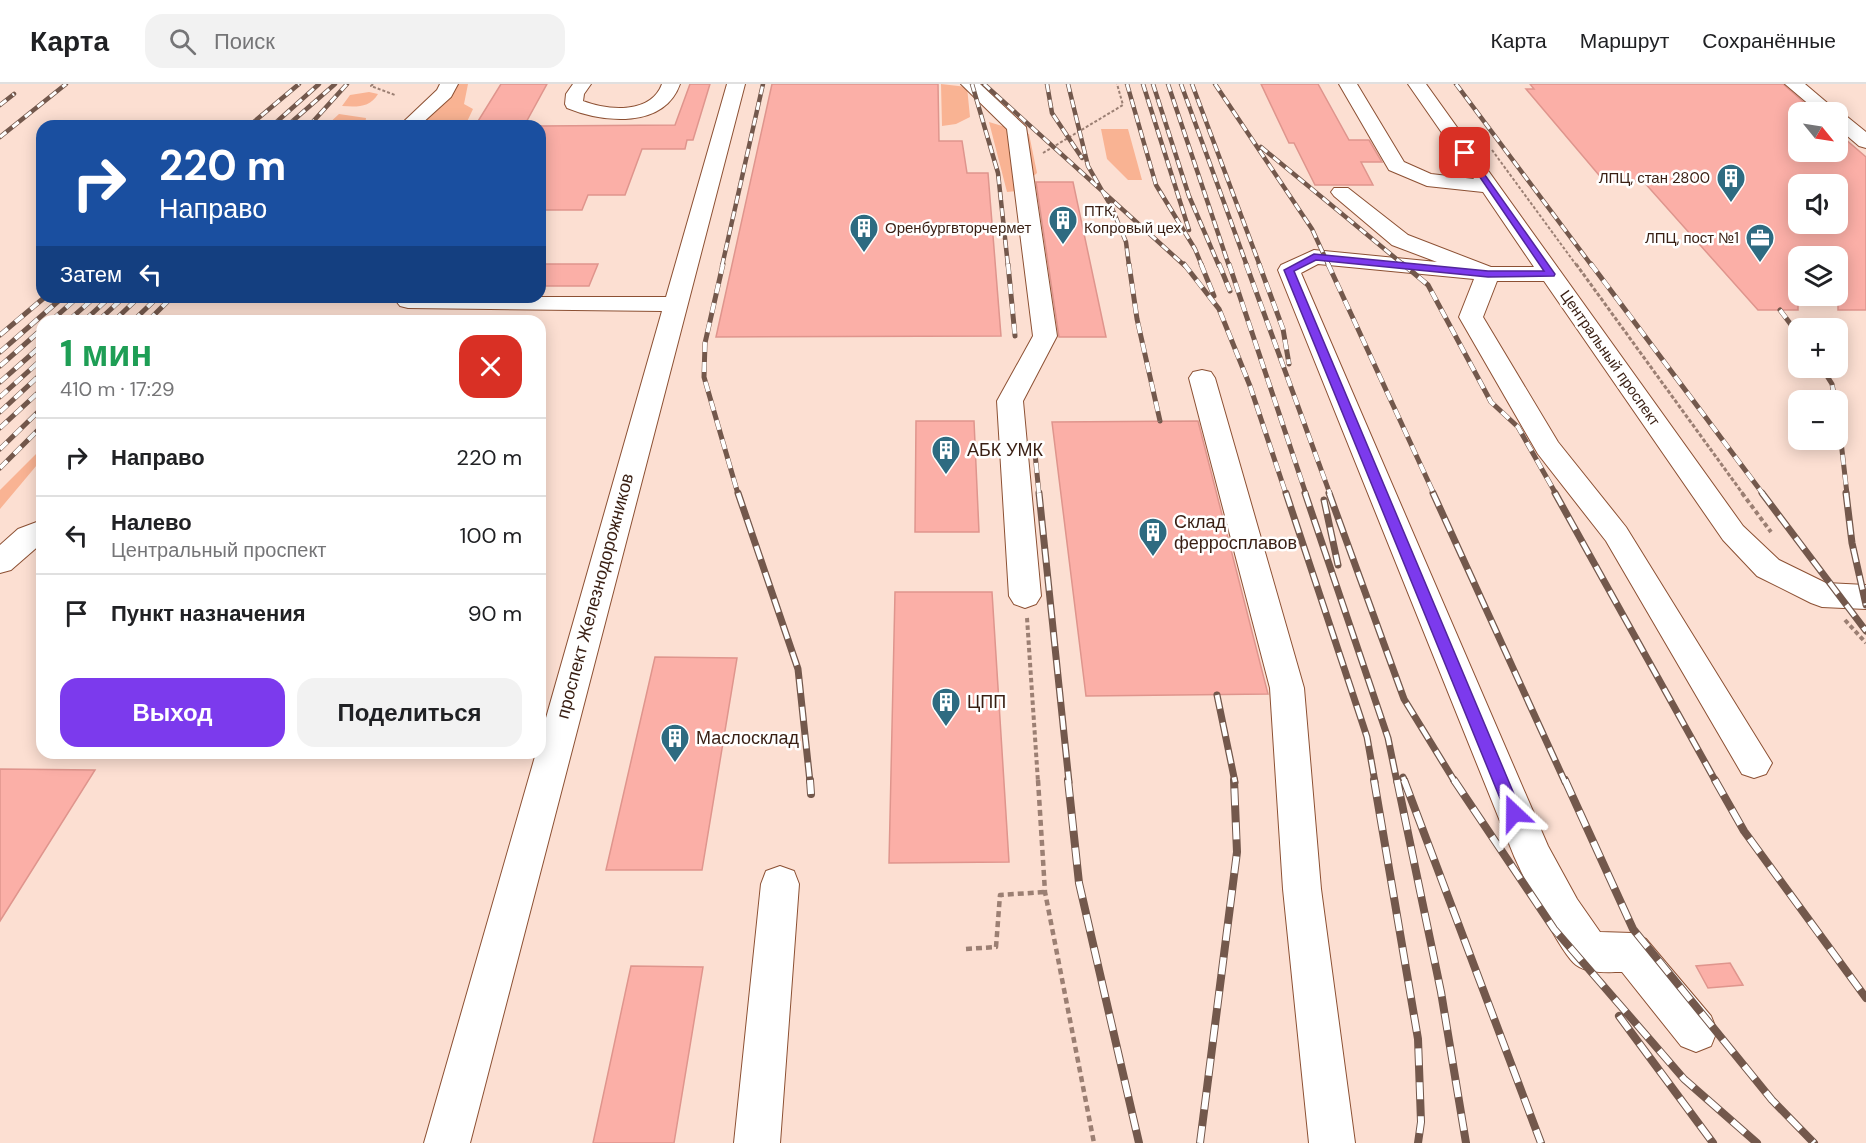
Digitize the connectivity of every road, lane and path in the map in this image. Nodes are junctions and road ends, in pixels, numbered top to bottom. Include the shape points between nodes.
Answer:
1 (373, 84) edge
2 (449, 84) edge
3 (582, 84) edge
4 (671, 84) edge
5 (736, 84) edge
6 (970, 84) edge
7 (1117, 84) edge
8 (1348, 84) edge
9 (1417, 84) edge
10 (1794, 84) edge
11 (394, 96) dead end
12 (1816, 102) edge
13 (415, 120) edge
14 (1848, 127) edge
15 (1486, 142) dead end
16 (1866, 142) edge
17 (1021, 166) junction
18 (1489, 187) junction
19 (1341, 192) dead end
20 (1488, 274) junction
21 (1551, 274) junction
22 (674, 304) junction
23 (404, 306) edge
24 (1202, 378) dead end
25 (36, 533) edge
26 (1776, 539) dead end
27 (0, 562) edge
28 (1822, 595) junction
29 (1025, 596) joint
30 (1866, 597) edge
31 (1866, 643) edge
32 (1754, 763) dead end
33 (780, 885) dead end
34 (1046, 892) junction
35 (966, 949) dead end
36 (1696, 1031) dead end
37 (447, 1143) edge
38 (757, 1143) edge
39 (1094, 1143) edge
40 (1332, 1143) edge

1 - 11 path
2 - 13 street via 445,93
3 - 4 street via 574,104 586,110 614,113 639,111 661,102
5 - 22 street, проспект Железнодорожников
6 - 17 street via 1016,127
7 - 17 path via 1123,105
8 - 18 street via 1396,166 1427,180
9 - 18 street, Центральный проспект
10 - 12 street
14 - 16 street
15 - 26 path
17 - 29 street via 1045,336 1010,401
18 - 21 street, Центральный проспект
19 - 20 street via 1400,240
20 - 21 street
20 - 32 street via 1471,317 1548,448 1616,534
20 - 36 street via 1314,257 1289,270 1533,856 1563,912 1590,951 1632,953
21 - 28 street, Центральный проспект via 1733,532 1768,568
22 - 23 street
22 - 37 street, проспект Железнодорожников
24 - 40 street via 1287,688 1302,890
25 - 27 street
28 - 30 street
28 - 31 path
29 - 34 path
33 - 38 street
34 - 35 path via 1000,895 996,947
34 - 39 path

